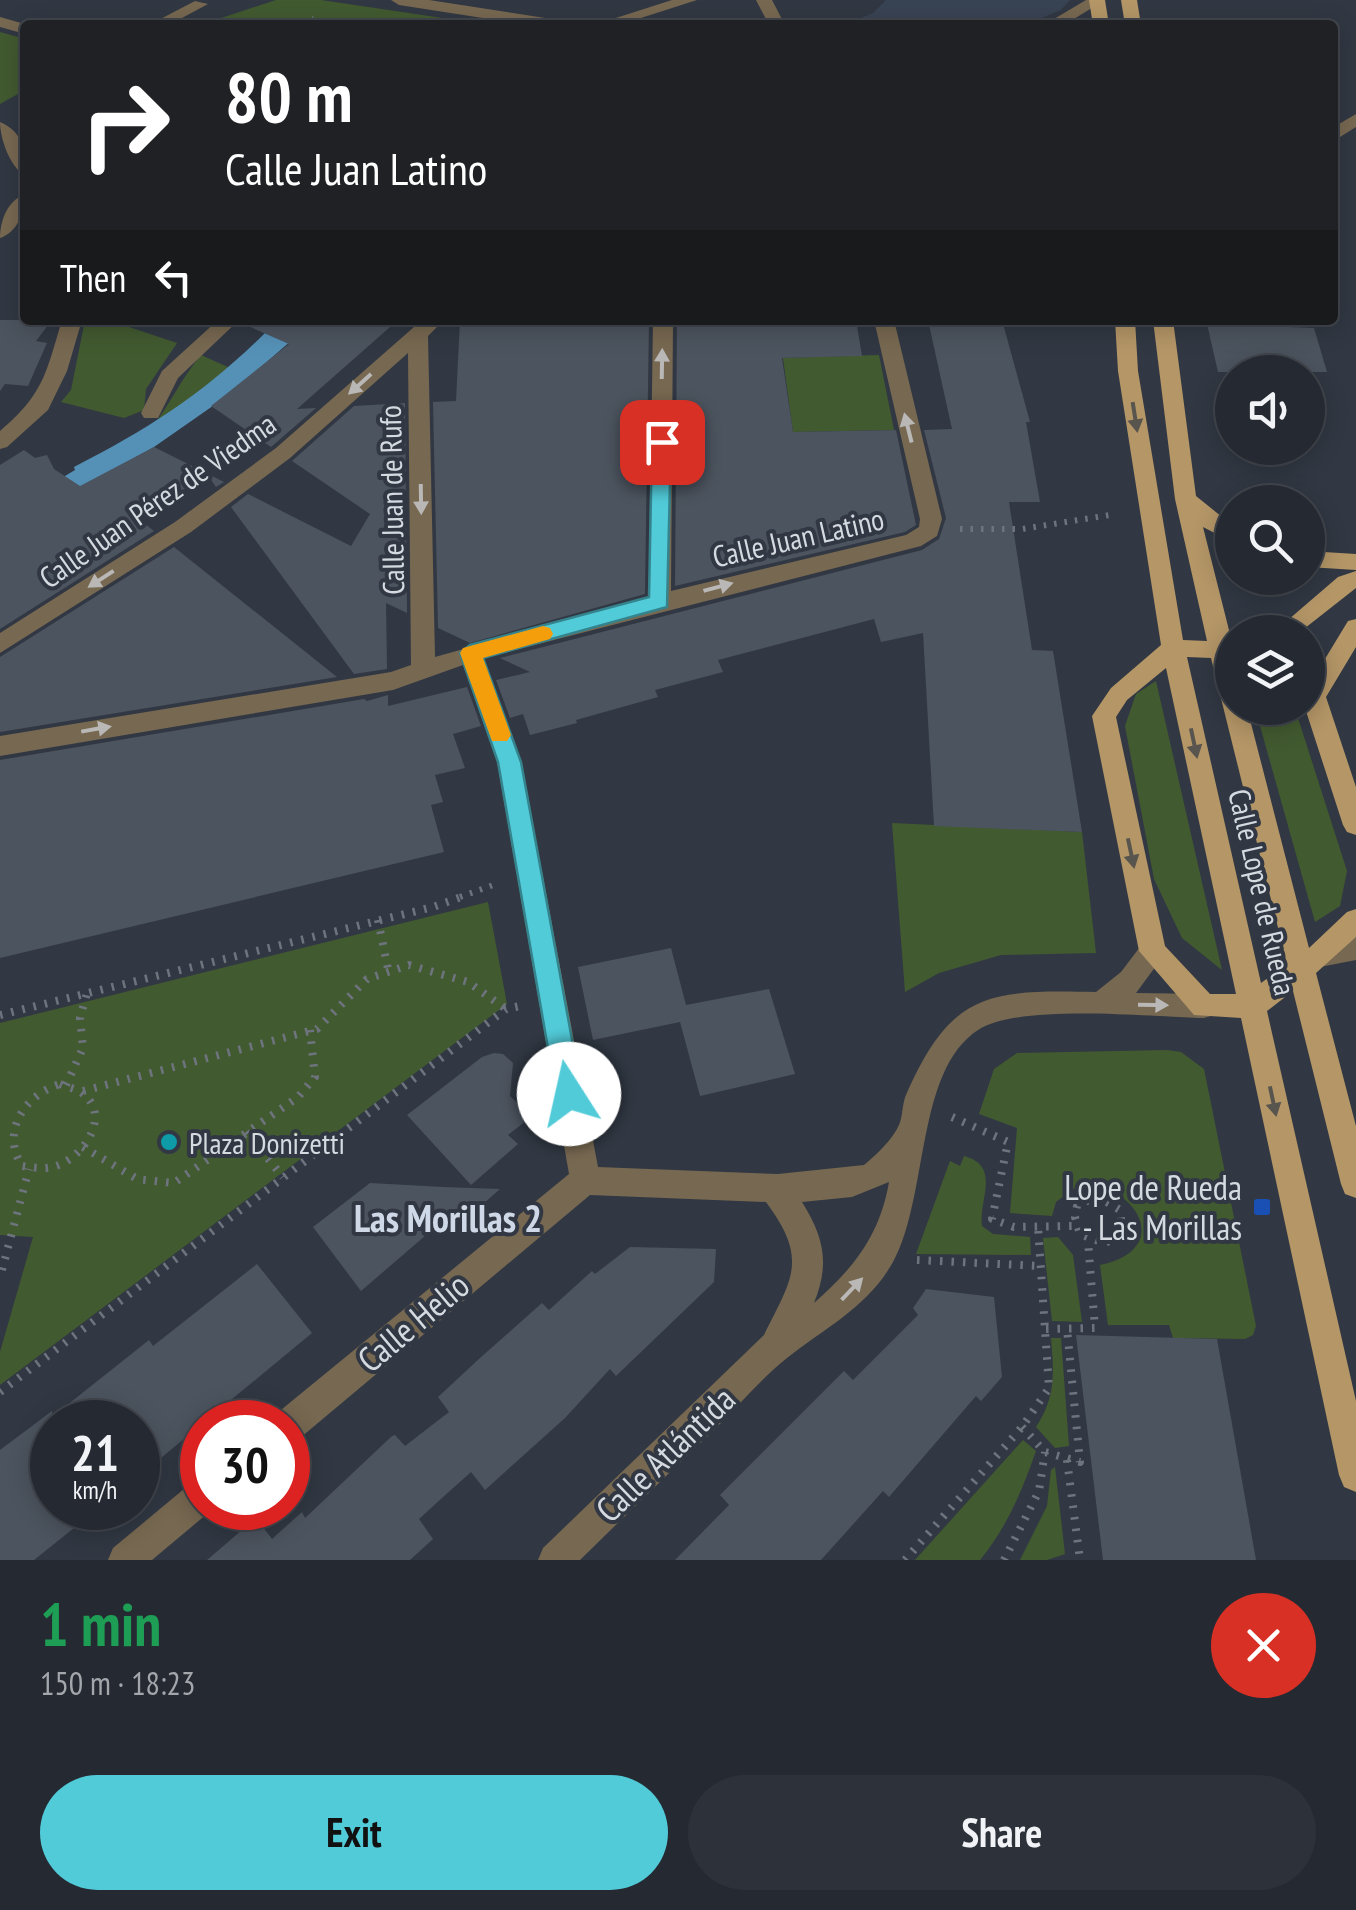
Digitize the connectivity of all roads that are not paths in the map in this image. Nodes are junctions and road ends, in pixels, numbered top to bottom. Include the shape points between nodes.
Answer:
1 (399, 0) edge
2 (689, 0) edge
3 (1097, 0) edge
4 (200, 4) dead end
5 (167, 20) edge
6 (526, 20) edge
7 (619, 20) edge
8 (1061, 20) edge
9 (0, 127) edge
10 (20, 159) edge
11 (20, 206) edge
12 (0, 234) edge
13 (71, 325) edge
14 (224, 325) edge
15 (662, 325) edge
16 (885, 325) edge
17 (1124, 325) edge
18 (1163, 325) edge
19 (426, 326) edge
20 (151, 413) dead end
21 (0, 442) edge
22 (1186, 500) junction
23 (1215, 525) edge
24 (1325, 559) edge
25 (1356, 562) edge
26 (1356, 579) edge
27 (660, 602) junction
28 (1216, 615) edge
29 (1308, 615) edge
30 (1356, 627) edge
31 (0, 644) edge
32 (1173, 648) junction
33 (1215, 649) edge
34 (470, 653) junction
35 (423, 668) junction
36 (1325, 673) edge
37 (1240, 725) edge
38 (1322, 725) edge
39 (0, 746) edge
40 (1356, 826) edge
41 (1356, 920) edge
42 (1356, 948) edge
43 (1153, 951) junction
44 (1311, 959) junction
45 (1102, 1004) junction
46 (1204, 1006) junction
47 (1252, 1006) junction
48 (910, 1132) junction
49 (585, 1180) junction
50 (1356, 1184) edge
51 (772, 1186) junction
52 (775, 1347) junction
53 (310, 1408) edge
54 (1356, 1475) edge
55 (180, 1514) edge
56 (125, 1560) edge
57 (555, 1560) edge

1 - 6 street
2 - 7 street
3 - 8 street
4 - 5 street
9 - 10 street
11 - 12 street
13 - 21 street via 38,410
14 - 20 street via 170,375
27 -> 15 street
27 -> 16 street, Calle Juan Latino via 914,541 928,531 932,519
17 -> 32 main road, Calle Lope de Rueda
18 - 22 main road
19 -> 31 street, Calle Juan Pérez de Viedma via 283,454
19 -> 35 street, Calle Juan de Rufo
22 - 23 main road
22 - 28 main road
24 - 25 main road
26 - 29 main road
27 - 34 street, Calle Juan Latino
30 - 36 main road
32 - 33 main road
32 -> 43 main road via 1119,694 1104,716
32 -> 47 main road, Calle Lope de Rueda
34 - 35 street, Calle Juan Latino
34 - 49 street via 510,762
39 -> 35 street, Calle Juan Latino via 394,681
37 - 44 main road, Calle Lope de Rueda
38 - 40 main road
41 - 44 main road
42 - 44 street
43 - 45 street
43 - 46 main road
44 - 47 main road
44 - 50 main road, Calle Lope de Rueda
45 -> 46 street, Calle Atlántida
45 - 48 street, Calle Atlántida via 1021,1003 968,1021 941,1050
46 - 47 main road
47 -> 54 main road, Calle Lope de Rueda
48 - 51 street, Calle Atlántida via 870,1178
52 -> 48 street, Calle Atlántida via 826,1314 882,1252 900,1212
49 - 51 street via 640,1187
49 - 53 street, Calle Helio
51 - 52 street, Calle Atlántida via 798,1217 812,1273
52 - 57 street, Calle Atlántida
55 - 56 street

